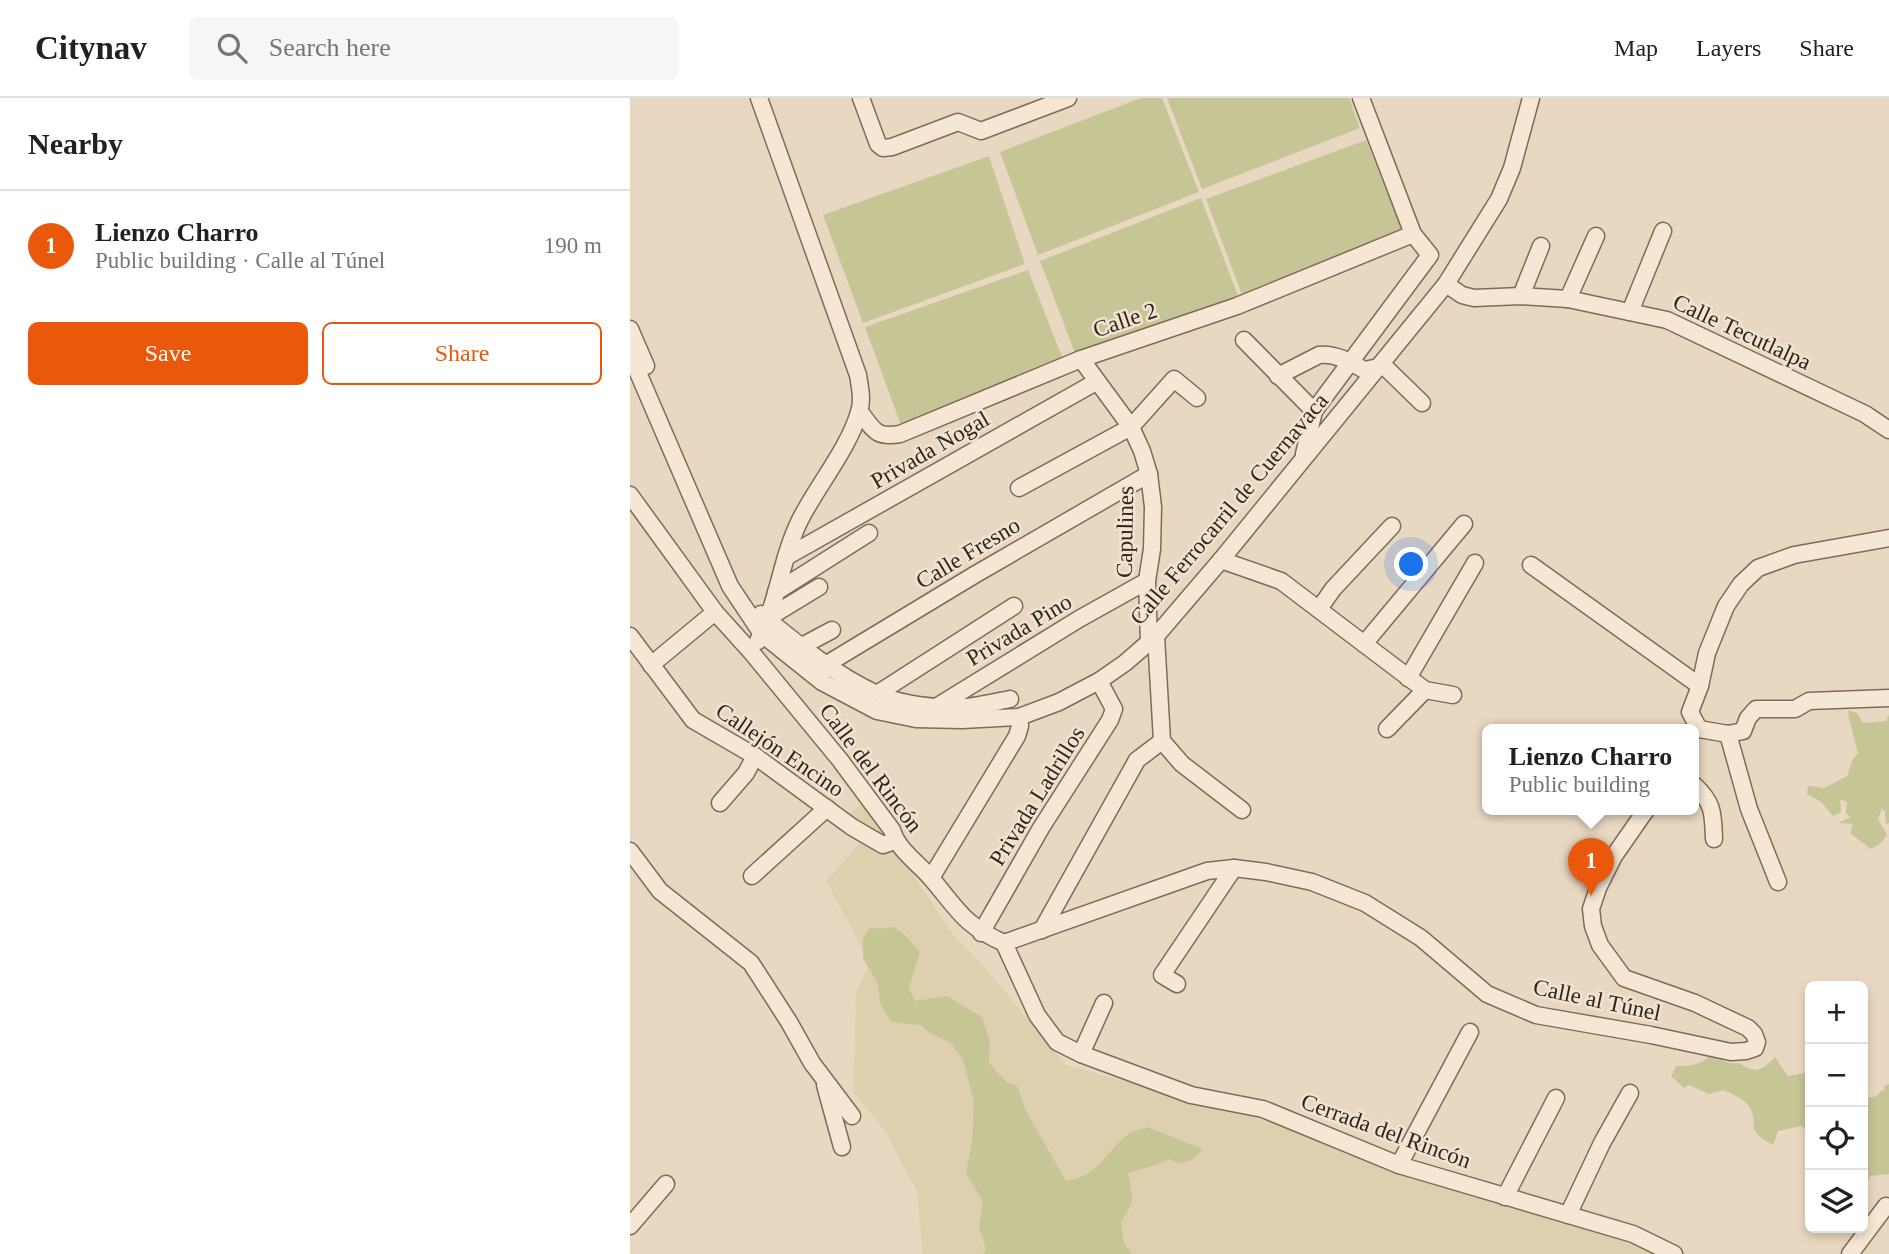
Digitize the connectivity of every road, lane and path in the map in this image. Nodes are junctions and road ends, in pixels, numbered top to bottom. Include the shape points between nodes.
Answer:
1 (758, 98) edge
2 (861, 98) edge
3 (1068, 98) edge
4 (1361, 98) edge
5 (1531, 98) edge
6 (1662, 230) dead end
7 (1413, 234) junction
8 (1596, 236) dead end
9 (1541, 246) dead end
10 (1446, 284) junction
11 (1521, 296) junction
12 (1568, 299) junction
13 (1630, 312) junction
14 (630, 330) edge
15 (1244, 340) dead end
16 (630, 354) edge
17 (1081, 359) junction
18 (1350, 361) junction
19 (1376, 367) junction
20 (1278, 376) junction
21 (1096, 382) junction
22 (1197, 398) dead end
23 (1422, 403) dead end
24 (1314, 411) junction
25 (860, 412) junction
26 (1131, 427) junction
27 (1889, 430) edge
28 (1303, 456) junction
29 (1149, 474) junction
30 (1019, 488) dead end
31 (630, 495) edge
32 (1464, 524) dead end
33 (1392, 526) dead end
34 (869, 533) dead end
35 (1889, 538) edge
36 (786, 557) junction
37 (1221, 559) junction
38 (1475, 563) dead end
39 (1531, 565) dead end
40 (1147, 582) junction
41 (819, 587) dead end
42 (776, 592) junction
43 (1014, 606) dead end
44 (1319, 609) junction
45 (715, 612) junction
46 (766, 624) junction
47 (832, 630) dead end
48 (630, 636) edge
49 (1152, 639) junction
50 (1364, 645) junction
51 (802, 646) junction
52 (752, 653) junction
53 (827, 664) junction
54 (652, 665) junction
55 (1408, 678) junction
56 (1099, 681) junction
57 (822, 682) junction
58 (1700, 686) junction
59 (1424, 690) junction
60 (877, 694) junction
61 (1453, 695) dead end
62 (1889, 698) edge
63 (1010, 699) dead end
64 (937, 707) junction
65 (1690, 712) junction
66 (1019, 717) junction
67 (916, 719) junction
68 (693, 720) junction
69 (1685, 724) edge
70 (1694, 724) edge
71 (1387, 729) dead end
72 (1699, 731) edge
73 (681, 732) dead end
74 (1728, 734) junction
75 (1162, 741) junction
76 (755, 756) junction
77 (1699, 790) edge
78 (720, 803) dead end
79 (827, 808) junction
80 (1242, 810) dead end
81 (1643, 815) edge
82 (1714, 839) dead end
83 (895, 841) junction
84 (630, 851) edge
85 (1234, 868) junction
86 (752, 876) dead end
87 (931, 878) junction
88 (1777, 882) dead end
89 (1042, 930) junction
90 (981, 933) junction
91 (1004, 943) junction
92 (1177, 984) dead end
93 (1104, 1003) dead end
94 (1470, 1032) dead end
95 (1081, 1054) junction
96 (824, 1079) junction
97 (1630, 1093) dead end
98 (1556, 1098) dead end
99 (852, 1116) dead end
100 (842, 1147) dead end
101 (1399, 1165) junction
102 (666, 1184) dead end
103 (1505, 1197) junction
104 (1886, 1206) dead end
105 (1568, 1215) junction
106 (630, 1226) edge
107 (1674, 1254) edge
108 (1850, 1254) edge

1 - 25 street via 858,376
2 - 3 street via 883,148 957,122 981,131
4 - 7 street
5 - 10 street, Calle Ferrocarril de Cuernavaca via 1499,199
6 - 13 street
7 - 17 street, Calle 2 via 1237,306
7 - 18 street via 1430,255
8 - 12 street
9 - 11 street
10 - 11 street, Calle Tecutlalpa via 1474,298
10 - 19 street, Calle Ferrocarril de Cuernavaca
11 - 12 street, Calle Tecutlalpa
12 - 13 street, Calle Tecutlalpa
13 - 27 street, Calle Tecutlalpa via 1667,320 1865,414
14 - 46 street, Calle Ferrocarril de Cuernavaca via 739,581
15 - 20 street
16 - 46 street, Calle Ferrocarril de Cuernavaca via 730,586
17 - 21 street, Capulines
17 - 25 street, Calle 2 via 900,434 876,433
18 - 19 street via 1364,370
18 - 20 street via 1319,355
18 - 24 street
19 - 23 street via 1384,366
19 - 28 street, Calle Ferrocarril de Cuernavaca
20 - 24 street
21 - 26 street, Capulines
21 - 36 street, Privada Nogal
22 - 26 street via 1174,379
24 - 28 street
25 - 36 street via 799,521
26 - 29 street, Capulines
26 - 30 street
28 - 37 street, Calle Ferrocarril de Cuernavaca
29 - 40 street, Capulines via 1153,507
29 - 53 street, Calle Fresno
31 - 45 street, Calle del Rincón
32 - 50 street
33 - 44 street
34 - 42 street
35 - 58 street via 1794,555 1758,568 1726,606 1707,653
36 - 42 street
37 - 44 street via 1281,581
37 - 49 street, Calle Ferrocarril de Cuernavaca
38 - 55 street
39 - 58 street
40 - 49 street, Capulines
40 - 64 street, Privada Pino
41 - 46 street
42 - 46 street
43 - 60 street
44 - 50 street
45 - 52 street, Calle del Rincón
45 - 54 street
46 - 51 street, Calle Ferrocarril de Cuernavaca
46 - 52 street
46 - 57 street, Calle Ferrocarril de Cuernavaca
47 - 51 street
48 - 54 street, Callejón Encino
49 - 56 street, Calle Ferrocarril de Cuernavaca
49 - 75 street, Capulines
50 - 55 street
51 - 53 street, Calle Ferrocarril de Cuernavaca
52 - 83 street, Calle del Rincón via 840,760 892,830
53 - 57 street
53 - 60 street, Calle Ferrocarril de Cuernavaca
54 - 68 street, Callejón Encino
55 - 59 street
56 - 66 street, Calle Ferrocarril de Cuernavaca
56 - 90 street, Privada Ladrillos via 1114,709 1110,720
57 - 67 street, Calle Ferrocarril de Cuernavaca via 877,711
58 - 65 street
59 - 61 street
59 - 71 street
60 - 64 street, Calle Ferrocarril de Cuernavaca
62 - 74 street via 1809,701 1795,709 1756,709 1743,731
63 - 64 street
64 - 67 street, Privada Pino
65 - 69 street
65 - 70 street
66 - 67 street, Calle Ferrocarril de Cuernavaca
66 - 87 street via 1017,736
68 - 73 street
68 - 76 street, Callejón Encino
72 - 74 street
74 - 88 street via 1749,809
75 - 80 street via 1182,764
75 - 89 street via 1137,760
76 - 78 street
76 - 79 street, Callejón Encino
77 - 82 street via 1713,810
79 - 83 street, Callejón Encino via 883,845
79 - 86 street
81 - 85 street, Calle al Túnel via 1614,856 1591,909 1600,945 1624,978 1748,1028 1755,1034 1755,1048 1731,1052 1536,1015 1487,994 1421,938 1365,903 1312,882
83 - 87 street, Calle del Rincón
84 - 96 street via 660,891 751,963
85 - 89 street, Calle al Túnel via 1207,872
85 - 92 street via 1162,975
87 - 90 street, Calle del Rincón via 958,914
89 - 91 street, Calle al Túnel
90 - 91 street, Calle del Rincón
91 - 95 street via 1037,1015 1057,1042
93 - 95 street
94 - 101 street
95 - 101 street, Cerrada del Rincón via 1191,1095 1263,1109
96 - 99 street
96 - 100 street
97 - 105 street
98 - 103 street
101 - 103 street, Cerrada del Rincón
102 - 106 street
103 - 105 street, Cerrada del Rincón
104 - 108 street
105 - 107 street, Cerrada del Rincón via 1633,1234

